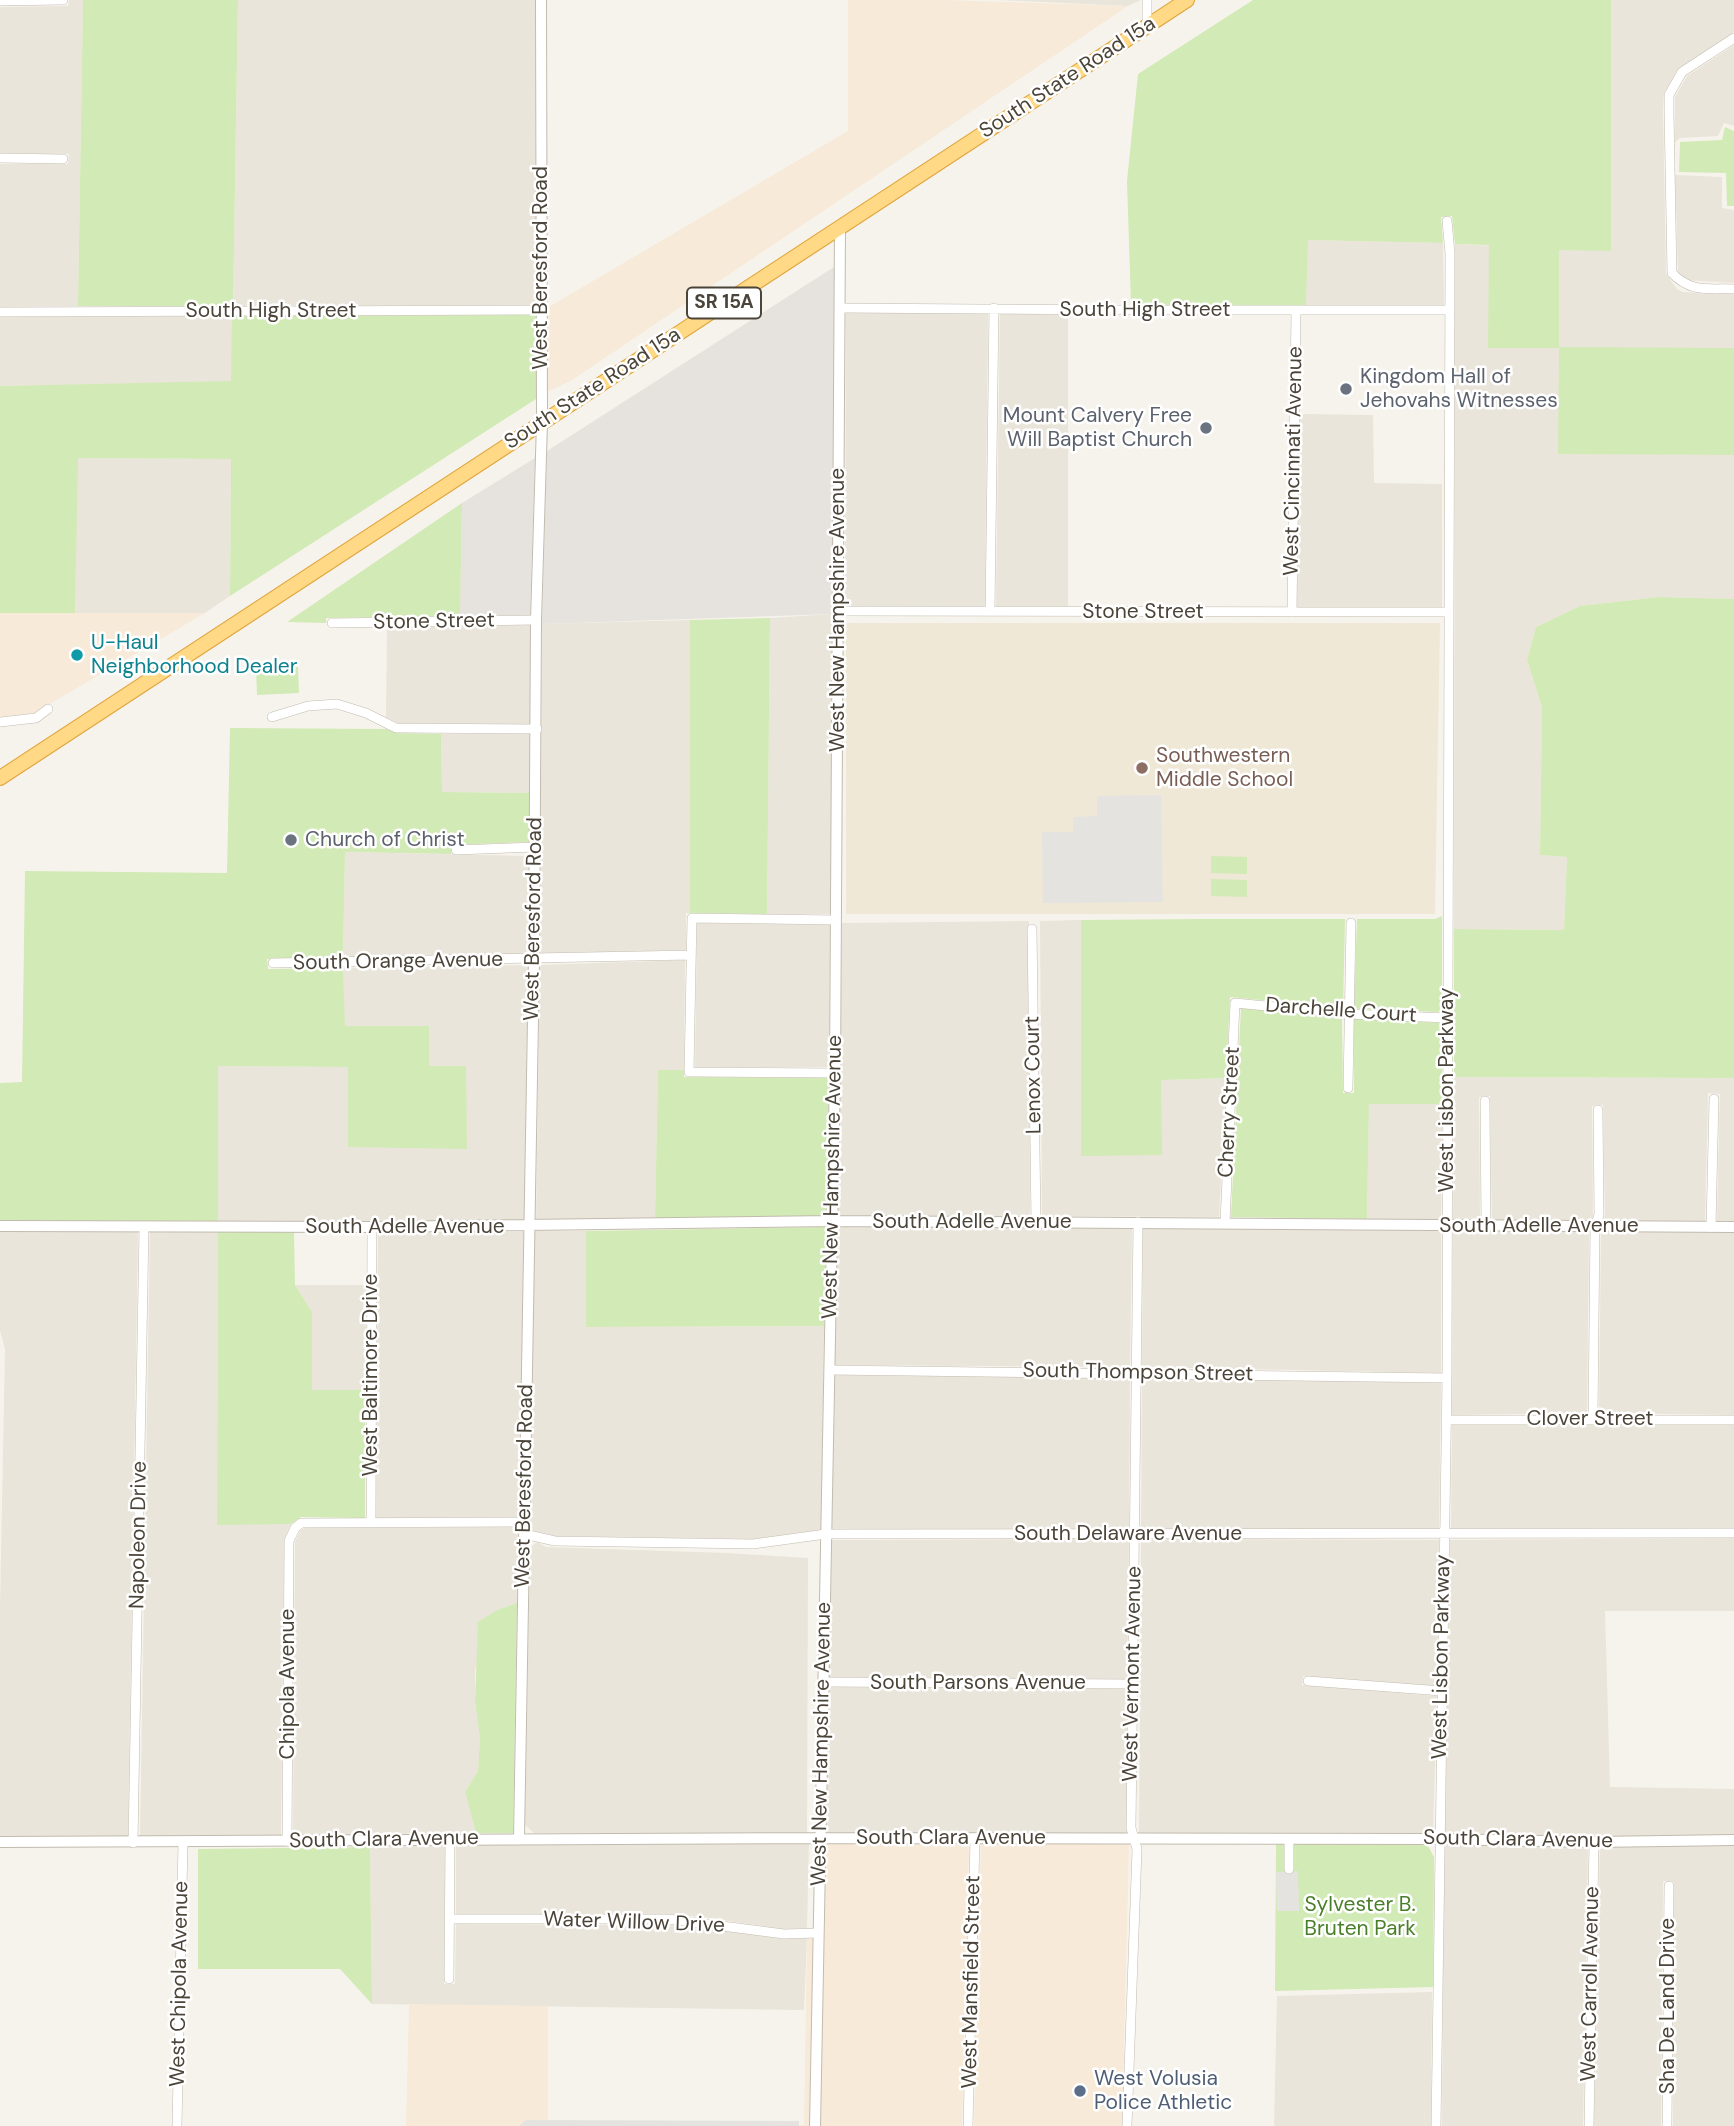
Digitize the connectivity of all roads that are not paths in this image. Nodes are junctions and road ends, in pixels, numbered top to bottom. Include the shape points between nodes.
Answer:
1 (63, 0) edge
2 (541, 0) edge
3 (1147, 0) edge
4 (1187, 0) edge
5 (0, 1) edge
6 (1147, 26) junction
7 (1734, 38) edge
8 (0, 158) edge
9 (63, 159) dead end
10 (1447, 221) dead end
11 (840, 227) junction
12 (1734, 289) edge
13 (840, 308) junction
14 (994, 308) junction
15 (542, 310) junction
16 (1449, 310) junction
17 (1296, 311) junction
18 (0, 312) edge
19 (542, 423) junction
20 (839, 611) junction
21 (990, 611) junction
22 (1292, 612) junction
23 (1447, 612) junction
24 (536, 620) junction
25 (332, 623) dead end
26 (48, 709) dead end
27 (272, 717) dead end
28 (0, 722) edge
29 (537, 729) junction
30 (0, 778) edge
31 (535, 847) junction
32 (456, 850) dead end
33 (836, 919) junction
34 (1351, 923) dead end
35 (1032, 929) dead end
36 (691, 955) junction
37 (534, 960) junction
38 (273, 963) dead end
39 (1235, 1003) joint
40 (1348, 1014) junction
41 (1448, 1018) junction
42 (835, 1073) junction
43 (1348, 1088) dead end
44 (1714, 1099) dead end
45 (1485, 1101) dead end
46 (1598, 1110) dead end
47 (832, 1221) junction
48 (1036, 1222) junction
49 (1138, 1222) junction
50 (1224, 1222) junction
51 (0, 1226) edge
52 (530, 1226) junction
53 (1447, 1226) junction
54 (1486, 1226) junction
55 (1595, 1226) junction
56 (144, 1227) junction
57 (372, 1227) junction
58 (1711, 1227) junction
59 (1734, 1227) edge
60 (830, 1370) junction
61 (1136, 1372) junction
62 (1447, 1378) junction
63 (1593, 1418) junction
64 (1446, 1420) junction
65 (1734, 1420) edge
66 (523, 1522) junction
67 (370, 1523) junction
68 (1734, 1533) edge
69 (524, 1534) junction
70 (826, 1534) junction
71 (1135, 1534) junction
72 (1444, 1535) junction
73 (1308, 1681) dead end
74 (823, 1682) junction
75 (1133, 1684) junction
76 (1442, 1691) junction
77 (519, 1838) junction
78 (820, 1838) junction
79 (975, 1838) junction
80 (1134, 1838) junction
81 (450, 1839) junction
82 (1289, 1839) junction
83 (1438, 1839) junction
84 (1734, 1840) edge
85 (287, 1841) junction
86 (0, 1842) edge
87 (183, 1842) junction
88 (1594, 1842) junction
89 (133, 1843) junction
90 (1289, 1869) dead end
91 (1669, 1886) dead end
92 (450, 1919) junction
93 (818, 1933) junction
94 (449, 1979) dead end
95 (177, 2126) edge
96 (815, 2126) edge
97 (968, 2126) edge
98 (1128, 2126) edge
99 (1436, 2126) edge
100 (1589, 2126) edge
101 (1667, 2126) edge

1 - 5 street
2 - 15 street, West Beresford Road
3 - 6 street
4 - 6 highway, South State Road 15a / SR 15A
6 - 11 highway, South State Road 15a / SR 15A
7 - 12 street via 1682,72 1669,95 1672,273 1683,285
8 - 9 street
10 - 16 street, West Lisbon Parkway
11 - 13 street, West New Hampshire Avenue
11 - 19 highway, South State Road 15a / SR 15A
13 - 14 street, South High Street
13 - 20 street, West New Hampshire Avenue
14 - 17 street, South High Street
14 - 21 street
15 - 18 street, South High Street
15 - 19 street, West Beresford Road
16 - 17 street, South High Street
16 - 23 street, West Lisbon Parkway
17 - 22 street, West Cincinnati Avenue
19 - 24 street, West Beresford Road
19 - 30 highway, South State Road 15a / SR 15A
20 - 21 street, Stone Street
20 - 33 street, West New Hampshire Avenue
21 - 22 street, Stone Street
22 - 23 street, Stone Street
23 - 41 street, West Lisbon Parkway
24 - 25 street, Stone Street
24 - 29 street, West Beresford Road
26 - 28 street via 36,718
27 - 29 street via 308,706 337,704 396,728
29 - 31 street, West Beresford Road
31 - 32 street
31 - 37 street, West Beresford Road
33 - 36 street via 692,918
33 - 42 street, West New Hampshire Avenue
34 - 40 street
35 - 48 street, Lenox Court
36 - 37 street, South Orange Avenue
36 - 42 street via 689,1072
37 - 38 street, South Orange Avenue
37 - 52 street, West Beresford Road
39 - 40 street, Darchelle Court
39 - 50 street, Cherry Street
40 - 41 street, Darchelle Court
40 - 43 street
41 - 53 street, West Lisbon Parkway
42 - 47 street, West New Hampshire Avenue
44 - 58 street
45 - 54 street
46 - 55 street via 1599,1215
47 - 48 street, South Adelle Avenue
47 - 52 street, South Adelle Avenue
47 - 60 street, West New Hampshire Avenue
48 - 49 street, South Adelle Avenue
49 - 50 street, South Adelle Avenue
49 - 61 street, West Vermont Avenue
50 - 53 street, South Adelle Avenue
51 - 56 street, South Adelle Avenue
52 - 57 street, South Adelle Avenue
52 - 66 street, West Beresford Road
53 - 54 street, South Adelle Avenue
53 - 62 street, West Lisbon Parkway
54 - 55 street, South Adelle Avenue
55 - 58 street, South Adelle Avenue
55 - 63 street
56 - 57 street, South Adelle Avenue
56 - 89 street, Napoleon Drive
57 - 67 street, West Baltimore Drive
58 - 59 street, South Adelle Avenue
60 - 61 street, South Thompson Street
60 - 70 street, West New Hampshire Avenue
61 - 62 street, South Thompson Street
61 - 71 street, West Vermont Avenue
62 - 64 street, West Lisbon Parkway
63 - 64 street, Clover Street
63 - 65 street, Clover Street
64 - 72 street, West Lisbon Parkway
66 - 67 street
66 - 69 street, West Beresford Road
67 - 85 street, Chipola Avenue via 301,1523 289,1541
68 - 72 street, South Delaware Avenue
69 - 70 street, South Delaware Avenue via 555,1541 753,1544
69 - 77 street, West Beresford Road
70 - 71 street, South Delaware Avenue
70 - 74 street, West New Hampshire Avenue
71 - 72 street, South Delaware Avenue
71 - 75 street, West Vermont Avenue
72 - 76 street, West Lisbon Parkway
73 - 76 street
74 - 75 street, South Parsons Avenue
74 - 78 street, West New Hampshire Avenue
75 - 80 street, West Vermont Avenue
76 - 83 street, West Lisbon Parkway
77 - 78 street, South Clara Avenue
77 - 81 street, South Clara Avenue
78 - 79 street, South Clara Avenue
78 - 93 street, West New Hampshire Avenue
79 - 80 street, South Clara Avenue
79 - 97 street, West Mansfield Street
80 - 82 street, South Clara Avenue
80 - 98 street, West Vermont Avenue
81 - 85 street, South Clara Avenue
81 - 92 street
82 - 83 street, South Clara Avenue
82 - 90 street
83 - 88 street, South Clara Avenue
83 - 99 street, West Lisbon Parkway
84 - 88 street, South Clara Avenue
85 - 87 street, South Clara Avenue
86 - 89 street, South Clara Avenue
87 - 89 street, South Clara Avenue
87 - 95 street, West Chipola Avenue
88 - 100 street, West Carroll Avenue
91 - 101 street, Sha De Land Drive
92 - 93 street, Water Willow Drive via 668,1919 784,1934
92 - 94 street
93 - 96 street, West New Hampshire Avenue

